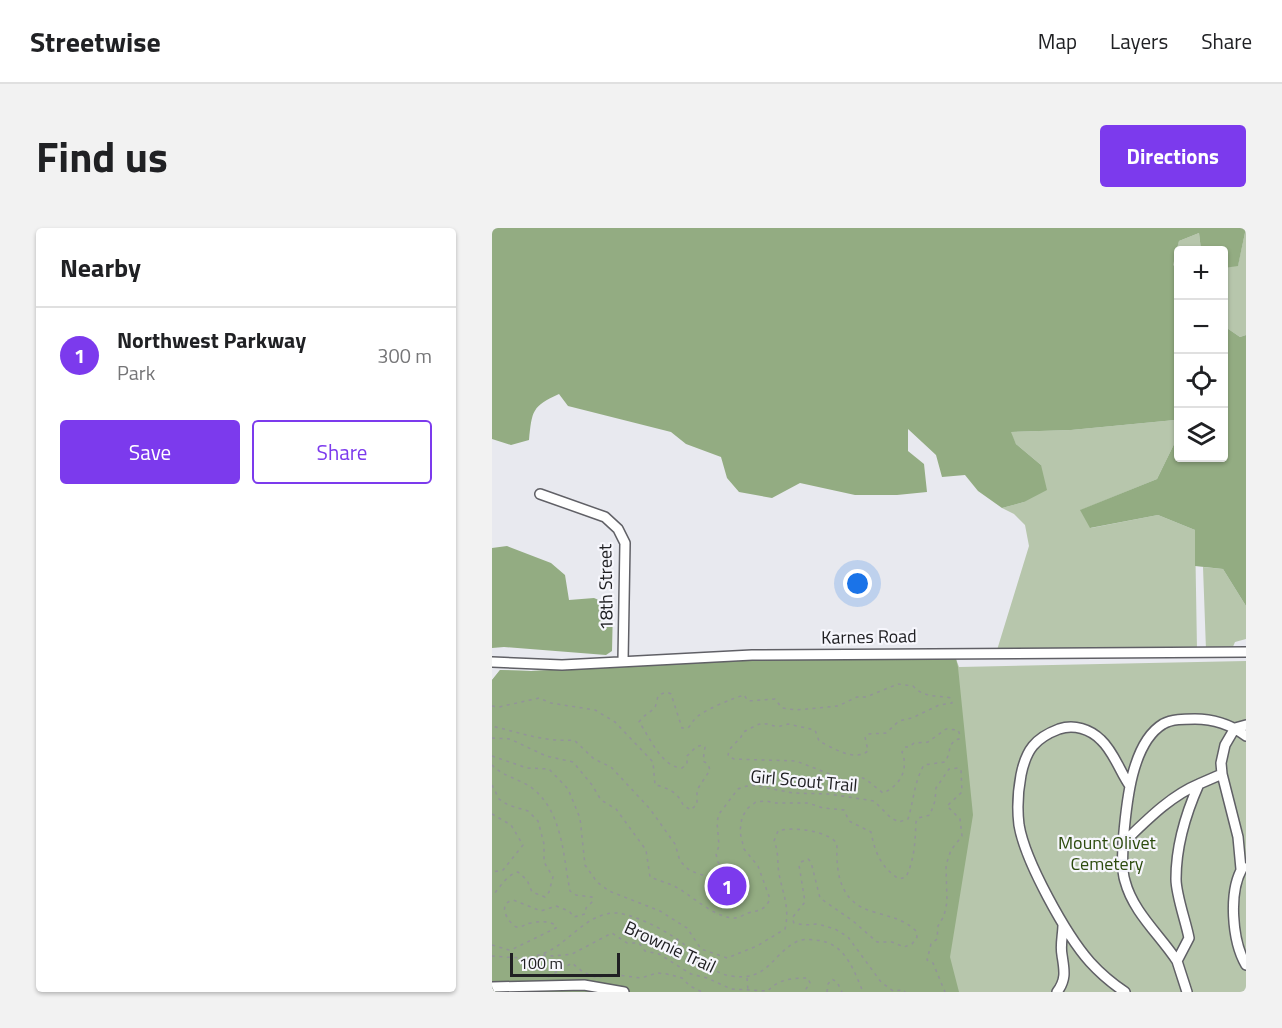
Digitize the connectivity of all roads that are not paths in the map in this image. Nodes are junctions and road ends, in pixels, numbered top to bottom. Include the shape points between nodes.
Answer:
1 (540, 494) dead end
2 (1246, 652) edge
3 (623, 661) junction
4 (492, 662) edge
5 (1246, 725) edge
6 (1235, 728) junction
7 (1246, 736) edge
8 (1222, 774) junction
9 (1199, 784) junction
10 (1130, 786) junction
11 (1123, 843) junction
12 (1243, 866) edge
13 (1063, 925) junction
14 (1177, 961) junction
15 (1246, 965) edge
16 (492, 987) edge
17 (624, 992) edge
18 (1057, 992) edge
19 (1125, 992) edge
20 (1187, 992) edge

1 - 3 street, 18th Street via 605,517 625,543
2 - 3 street, Karnes Road via 752,655
3 - 4 street, Karnes Road via 562,665
5 - 6 street
6 - 7 street
6 - 8 street via 1225,745
6 - 10 street via 1208,719 1164,724 1150,736
8 - 9 street
8 - 12 street
9 - 11 street via 1154,814
9 - 14 street via 1179,847 1176,881 1189,938
10 - 11 street
10 - 13 street via 1100,738 1081,728 1064,727 1032,745 1019,785 1020,828 1034,869
11 - 14 street via 1125,883 1141,914
12 - 15 street via 1235,895 1234,926
13 - 18 street via 1061,953 1065,964 1063,984
13 - 19 street via 1091,964
14 - 20 street
16 - 17 street via 584,986

